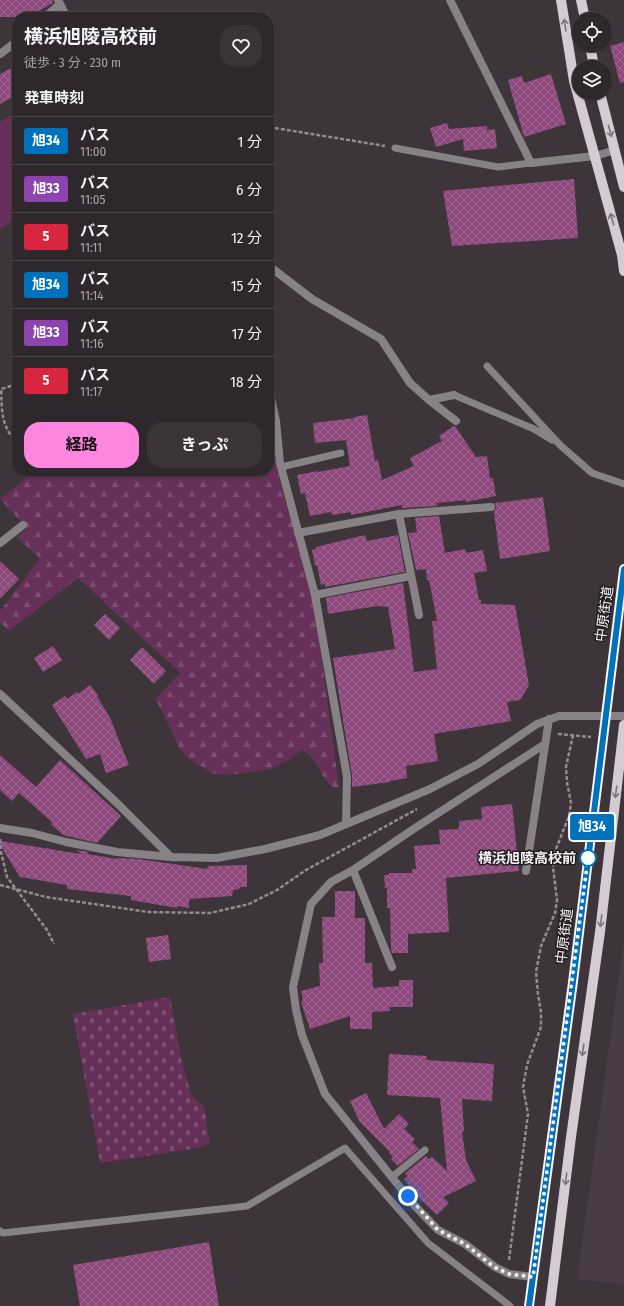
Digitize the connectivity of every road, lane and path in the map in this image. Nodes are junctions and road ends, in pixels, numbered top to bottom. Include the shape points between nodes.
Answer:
1 (450, 0) edge
2 (561, 0) edge
3 (581, 0) edge
4 (59, 2) edge
5 (50, 12) edge
6 (64, 12) edge
7 (584, 12) edge
8 (12, 45) edge
9 (0, 54) edge
10 (602, 100) edge
11 (274, 128) edge
12 (395, 148) joint
13 (615, 150) junction
14 (594, 156) junction
15 (531, 163) junction
16 (624, 187) edge
17 (274, 270) edge
18 (624, 271) edge
19 (487, 366) dead end
20 (12, 386) edge
21 (454, 395) joint
22 (429, 400) junction
23 (274, 412) edge
24 (456, 421) dead end
25 (12, 438) edge
26 (560, 445) junction
27 (340, 453) dead end
28 (281, 467) junction
29 (624, 484) edge
30 (491, 507) dead end
31 (399, 514) junction
32 (23, 525) dead end
33 (298, 533) junction
34 (0, 543) edge
35 (624, 569) edge
36 (411, 576) junction
37 (315, 595) junction
38 (419, 615) dead end
39 (0, 694) edge
40 (624, 716) edge
41 (605, 717) junction
42 (549, 719) junction
43 (624, 726) edge
44 (546, 733) junction
45 (573, 736) junction
46 (603, 738) junction
47 (545, 744) junction
48 (346, 824) junction
49 (0, 828) edge
50 (0, 832) edge
51 (171, 857) junction
52 (353, 870) junction
53 (526, 871) dead end
54 (54, 944) dead end
55 (392, 967) dead end
56 (425, 1150) dead end
57 (392, 1177) junction
58 (0, 1231) edge
59 (507, 1272) junction
60 (533, 1277) junction
61 (510, 1306) edge
62 (529, 1306) edge
63 (550, 1306) edge

1 - 15 street
14 -> 2 main road via 574,81
3 - 7 main road
4 - 5 street
4 - 6 street
8 - 9 street
10 -> 13 main road
11 - 12 path
12 - 15 lane via 498,167
13 - 14 street
13 - 16 main road
14 - 15 street
18 -> 14 main road via 622,255
17 - 22 street via 312,299 381,339 410,383
19 - 26 lane
20 - 25 path via 2,389 2,415
21 - 22 street
21 - 26 lane via 534,429
22 - 24 street
23 - 28 street
26 - 29 lane via 592,473
27 - 28 lane
28 - 33 street
30 - 31 street
31 - 33 street
31 - 36 street
32 - 34 street
33 - 37 street
35 - 41 main road, 中原街道
36 - 37 street
36 - 38 street
37 - 48 street via 346,777
39 - 51 street
40 - 41 street
41 - 42 street via 559,716
41 - 46 main road, 中原街道
42 - 44 street
42 - 48 street via 537,724 478,764 430,789
43 -> 63 main road via 600,932
44 - 45 path
44 - 47 street
45 - 46 path
45 - 59 path via 566,767 571,803 569,816 554,854 556,913 541,946 536,972 541,1027 526,1065 523,1087 528,1114
46 - 60 main road, 中原街道
47 - 52 street
47 - 53 street
48 - 51 street via 320,835 265,849 217,858
49 - 51 street via 117,852
50 - 54 path via 1,852 7,877 47,930
52 - 55 street
52 - 57 street via 330,882 311,904 293,987 302,1035 325,1094
56 - 57 lane
57 - 59 street via 438,1230 465,1244 494,1267
58 - 61 lane via 3,1233 247,1206 345,1148 428,1243
59 - 60 street
60 - 62 main road, 中原街道

